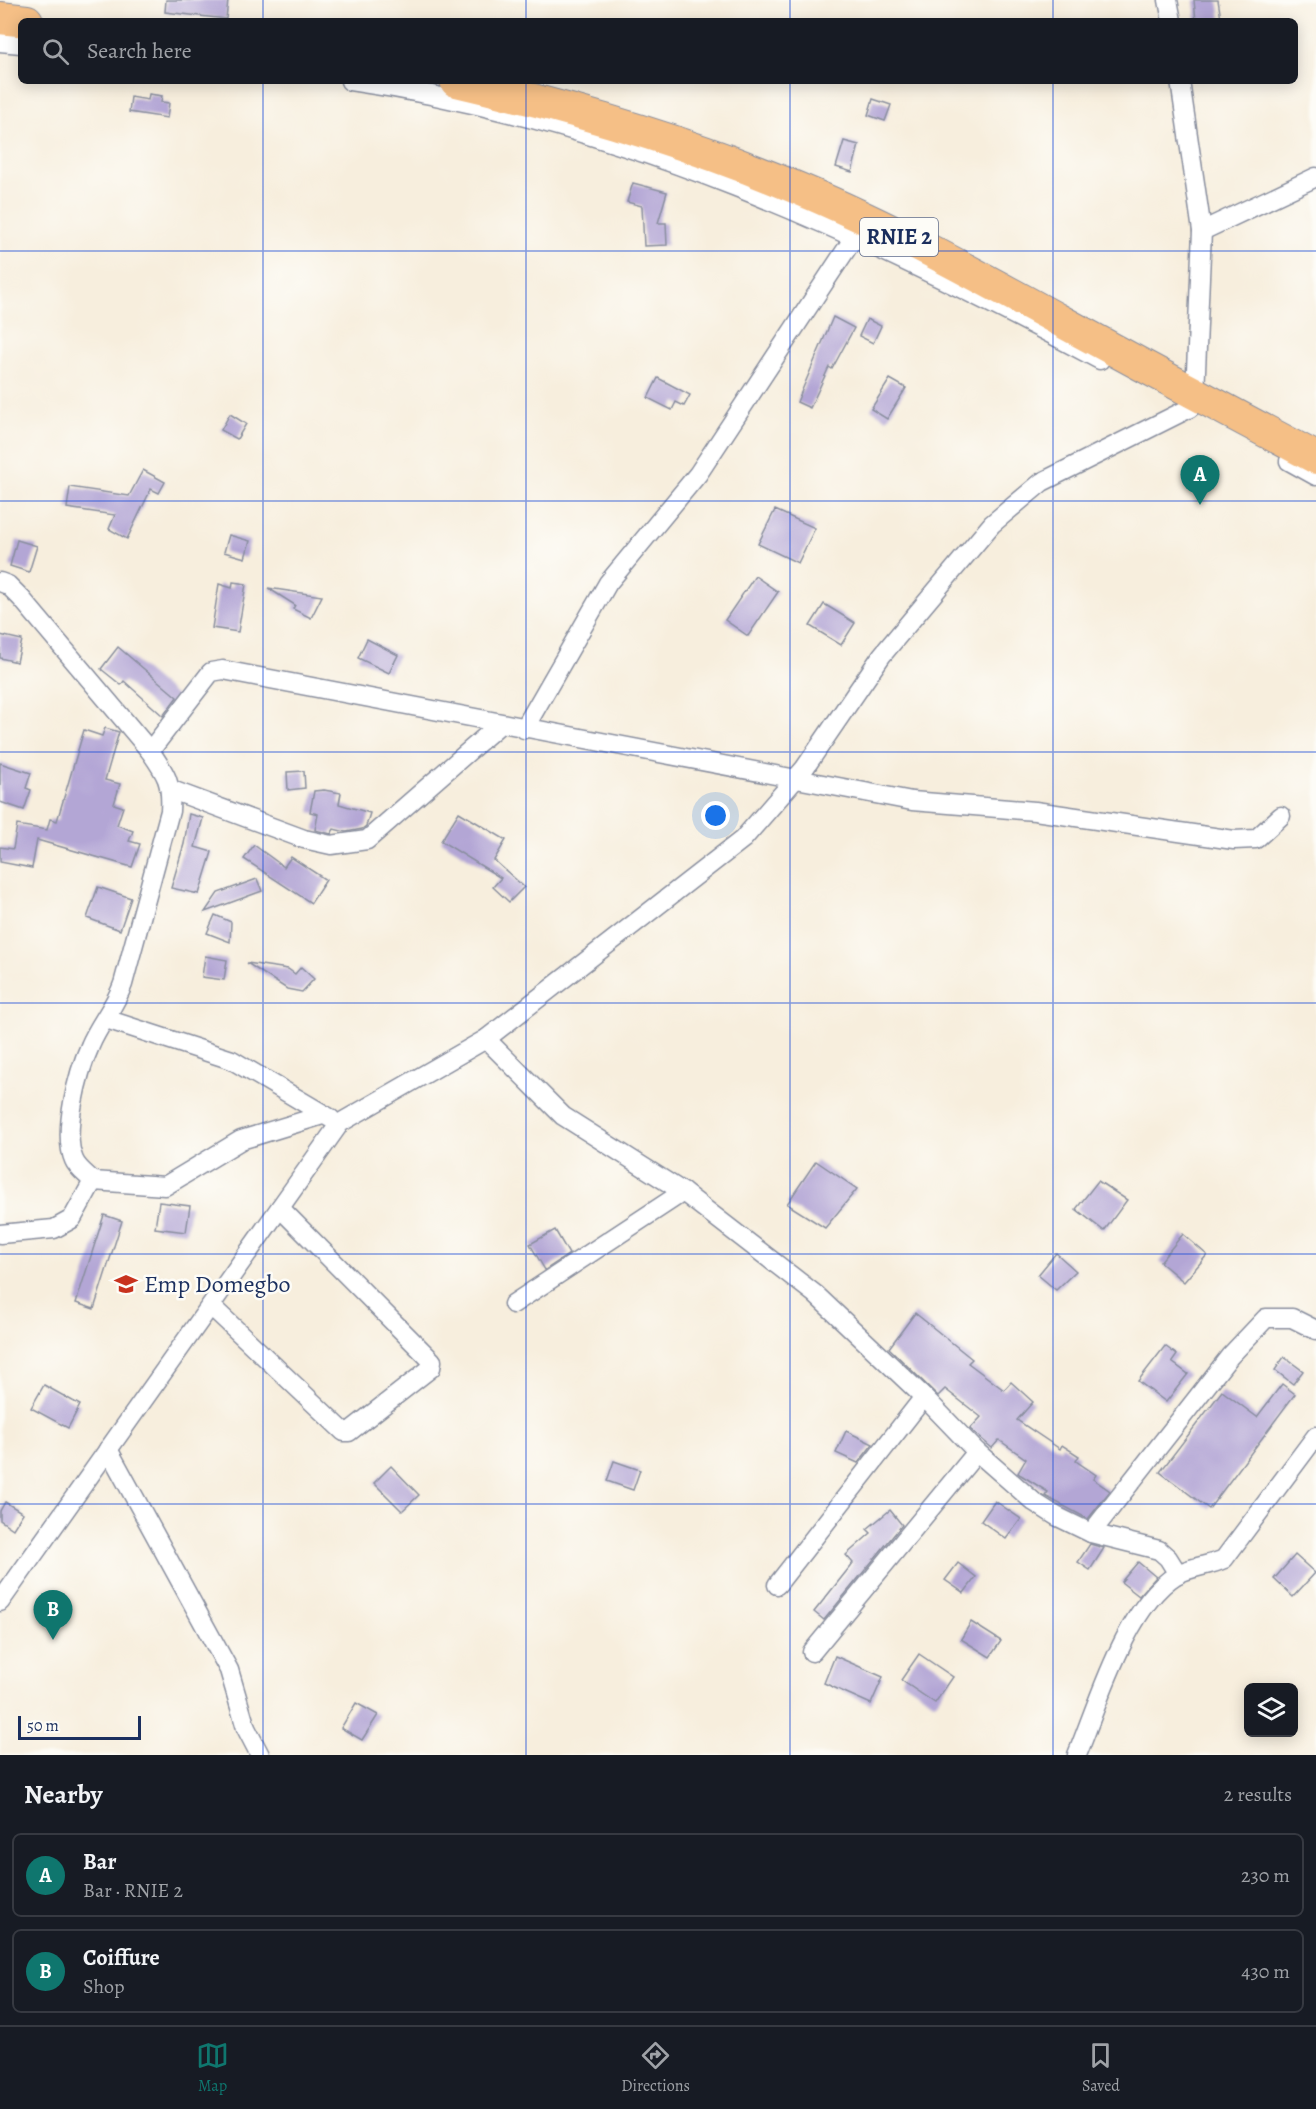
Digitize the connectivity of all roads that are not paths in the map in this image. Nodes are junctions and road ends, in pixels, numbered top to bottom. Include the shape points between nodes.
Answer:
1 (1168, 0) edge
2 (0, 18) edge
3 (1171, 18) edge
4 (18, 20) edge
5 (0, 42) edge
6 (18, 44) edge
7 (367, 84) edge
8 (468, 84) edge
9 (1180, 84) edge
10 (1316, 177) edge
11 (860, 229) junction
12 (1202, 231) junction
13 (1192, 401) junction
14 (1316, 458) edge
15 (1316, 476) edge
16 (0, 582) edge
17 (500, 724) junction
18 (524, 729) junction
19 (150, 751) junction
20 (795, 779) junction
21 (172, 790) junction
22 (1281, 816) dead end
23 (106, 1019) junction
24 (486, 1039) junction
25 (332, 1119) junction
26 (93, 1181) junction
27 (683, 1191) junction
28 (280, 1208) junction
29 (0, 1234) edge
30 (513, 1304) dead end
31 (211, 1306) junction
32 (1316, 1330) edge
33 (924, 1397) junction
34 (1316, 1436) edge
35 (108, 1449) junction
36 (977, 1452) junction
37 (1091, 1533) junction
38 (1178, 1574) junction
39 (777, 1585) dead end
40 (0, 1602) edge
41 (812, 1652) dead end
42 (259, 1755) edge
43 (1077, 1755) edge

1 - 3 street
2 - 4 highway
5 - 6 street
7 - 11 street via 567,127
8 - 11 highway, RNIE 2 / RNIE 2 via 564,108 694,149 800,189
9 - 12 street
10 - 12 street
11 - 13 highway, RNIE 2 / RNIE 2 via 945,259
11 - 18 street via 698,474 608,583
12 - 13 street
13 - 14 highway, RNIE 2 / RNIE 2
13 - 15 street
13 - 20 street via 1042,482 992,524 882,655
16 - 19 street via 21,598
17 - 18 street
17 - 19 street via 223,670 211,672
17 - 21 street via 367,840 331,845 304,839
18 - 20 street
19 - 21 street via 167,775
20 - 22 street via 912,801 1035,811 1234,840 1256,839
20 - 24 street via 743,839
21 - 23 street via 171,811 123,984
23 - 25 street via 232,1060
23 - 26 street via 89,1046 75,1093 70,1144 74,1162
24 - 25 street
24 - 27 street via 563,1116
25 - 26 street via 241,1140 165,1186
25 - 28 street
26 - 29 street via 72,1219 54,1229
27 - 30 street
27 - 33 street via 815,1294
28 - 31 street
28 - 31 street via 432,1361 431,1368 344,1432
31 - 35 street
32 - 37 street via 1292,1318 1266,1318 1230,1356
33 - 36 street
33 - 39 street
34 - 38 street via 1224,1559
35 - 40 street
35 - 42 street via 229,1670 246,1728
36 - 37 street via 1034,1502
36 - 41 street
37 - 38 street via 1159,1550
38 - 43 street via 1139,1611

